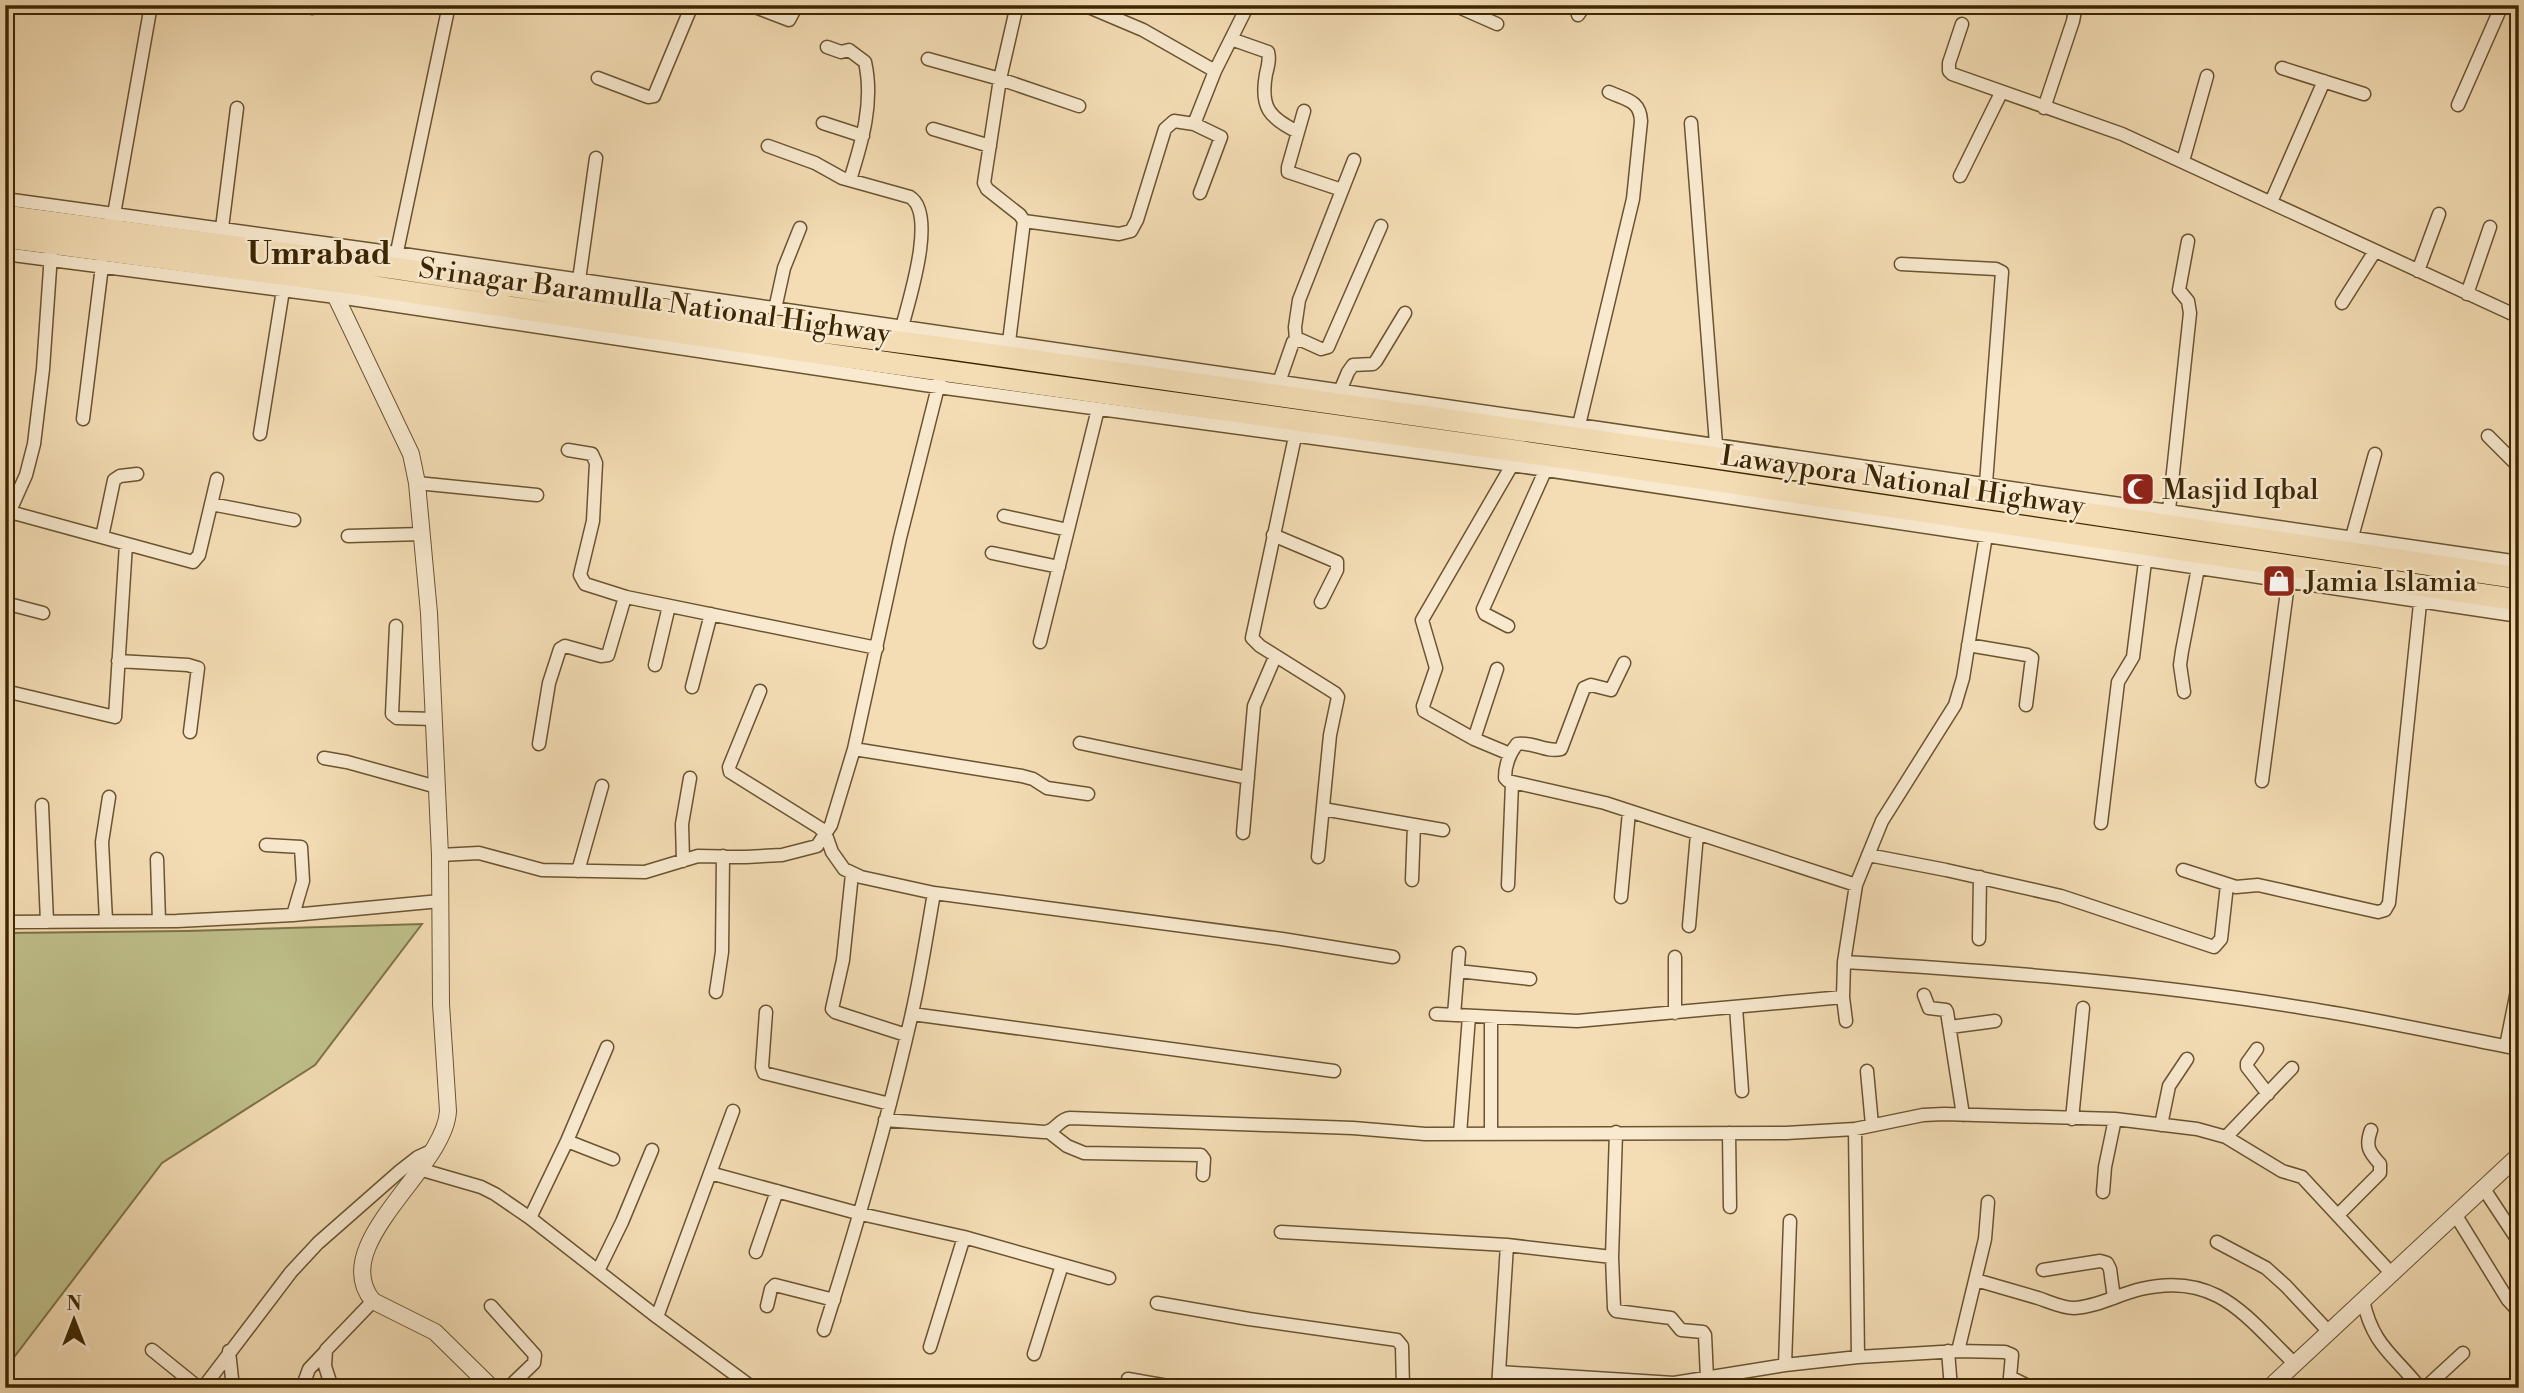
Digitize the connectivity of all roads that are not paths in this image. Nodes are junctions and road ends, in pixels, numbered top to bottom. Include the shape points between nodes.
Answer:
1 (151, 5) edge
2 (449, 5) edge
3 (692, 5) edge
4 (750, 5) edge
5 (797, 5) edge
6 (1017, 5) edge
7 (1084, 5) edge
8 (1248, 5) edge
9 (1454, 5) edge
10 (2076, 5) edge
11 (2502, 5) edge
12 (1115, 11) edge
13 (1497, 24) dead end
14 (1962, 24) dead end
15 (1231, 39) junction
16 (827, 47) dead end
17 (928, 59) dead end
18 (2283, 68) dead end
19 (1215, 71) junction
20 (2207, 76) dead end
21 (598, 78) dead end
22 (1000, 79) junction
23 (2324, 82) junction
24 (1609, 92) dead end
25 (2001, 93) junction
26 (2364, 94) dead end
27 (2458, 105) dead end
28 (1079, 106) dead end
29 (237, 108) dead end
30 (2044, 108) junction
31 (1304, 111) dead end
32 (823, 122) dead end
33 (1690, 123) dead end
34 (1194, 124) junction
35 (933, 129) dead end
36 (1298, 132) junction
37 (863, 136) junction
38 (768, 146) dead end
39 (990, 146) junction
40 (596, 158) dead end
41 (1354, 160) dead end
42 (2183, 161) junction
43 (1959, 176) dead end
44 (850, 180) junction
45 (1342, 190) junction
46 (1200, 193) dead end
47 (5, 199) edge
48 (2271, 202) junction
49 (2440, 214) dead end
50 (5, 216) edge
51 (1024, 221) junction
52 (113, 222) junction
53 (1381, 226) dead end
54 (2490, 227) dead end
55 (222, 228) junction
56 (800, 228) dead end
57 (5, 237) edge
58 (2188, 240) dead end
59 (2375, 251) junction
60 (51, 252) junction
61 (5, 254) edge
62 (395, 261) junction
63 (1901, 264) dead end
64 (102, 266) junction
65 (2418, 271) junction
66 (579, 280) junction
67 (283, 290) junction
68 (2467, 293) junction
69 (336, 297) junction
70 (2342, 303) dead end
71 (775, 309) junction
72 (1405, 313) dead end
73 (2519, 317) edge
74 (553, 322) junction
75 (902, 327) junction
76 (1296, 340) junction
77 (1008, 349) junction
78 (940, 379) junction
79 (1277, 389) junction
80 (1340, 391) junction
81 (1098, 409) junction
82 (83, 419) dead end
83 (1296, 429) junction
84 (1583, 432) junction
85 (260, 434) dead end
86 (2488, 436) dead end
87 (1356, 437) junction
88 (1716, 444) junction
89 (568, 450) dead end
90 (2375, 454) dead end
91 (1585, 462) junction
92 (1512, 466) junction
93 (2519, 467) edge
94 (1545, 471) junction
95 (137, 474) dead end
96 (217, 479) dead end
97 (417, 483) junction
98 (1986, 483) junction
99 (537, 495) dead end
100 (211, 504) junction
101 (2169, 510) junction
102 (1004, 516) dead end
103 (8, 517) edge
104 (294, 520) dead end
105 (1987, 529) junction
106 (1068, 530) junction
107 (422, 534) junction
108 (1273, 535) junction
109 (348, 536) dead end
110 (102, 537) junction
111 (2351, 537) junction
112 (126, 544) junction
113 (2146, 552) junction
114 (992, 553) dead end
115 (2206, 561) junction
116 (2519, 562) edge
117 (1059, 568) junction
118 (2289, 573) junction
119 (2519, 578) edge
120 (2421, 594) junction
121 (625, 597) junction
122 (2519, 600) edge
123 (1321, 602) dead end
124 (5, 603) edge
125 (669, 606) junction
126 (43, 613) dead end
127 (711, 614) junction
128 (2519, 616) edge
129 (396, 626) dead end
130 (1508, 626) dead end
131 (1040, 642) dead end
132 (1968, 645) junction
133 (877, 648) junction
134 (1275, 657) junction
135 (118, 661) junction
136 (1624, 663) dead end
137 (655, 665) dead end
138 (1497, 669) dead end
139 (692, 687) dead end
140 (5, 691) edge
141 (760, 691) dead end
142 (2184, 692) dead end
143 (2026, 705) dead end
144 (434, 719) junction
145 (190, 732) dead end
146 (1474, 739) junction
147 (1080, 743) dead end
148 (539, 744) dead end
149 (854, 748) junction
150 (1510, 754) junction
151 (324, 758) dead end
152 (690, 778) dead end
153 (1248, 778) junction
154 (2262, 781) dead end
155 (1512, 783) junction
156 (602, 786) dead end
157 (437, 787) junction
158 (1088, 794) dead end
159 (109, 797) dead end
160 (42, 806) dead end
161 (1323, 810) junction
162 (1629, 812) junction
163 (2101, 823) dead end
164 (1414, 825) junction
165 (1443, 830) dead end
166 (1243, 833) dead end
167 (1697, 834) junction
168 (827, 835) junction
169 (266, 845) dead end
170 (440, 855) junction
171 (1868, 855) junction
172 (723, 856) junction
173 (1318, 857) dead end
174 (157, 859) dead end
175 (684, 861) junction
176 (2183, 870) dead end
177 (578, 871) junction
178 (852, 874) junction
179 (1980, 877) junction
180 (1412, 880) dead end
181 (1856, 884) junction
182 (2227, 885) junction
183 (1508, 886) dead end
184 (934, 893) junction
185 (1621, 897) dead end
186 (440, 901) junction
187 (293, 915) junction
188 (106, 921) junction
189 (159, 921) junction
190 (5, 922) edge
191 (47, 922) junction
192 (1689, 926) dead end
193 (1979, 939) dead end
194 (1459, 954) dead end
195 (1392, 957) dead end
196 (1675, 957) dead end
197 (1843, 962) junction
198 (1458, 971) junction
199 (1530, 979) dead end
200 (2519, 981) edge
201 (716, 992) dead end
202 (1924, 995) dead end
203 (1843, 997) junction
204 (1736, 1007) junction
205 (2083, 1008) dead end
206 (766, 1012) dead end
207 (1675, 1013) junction
208 (912, 1014) junction
209 (1436, 1014) dead end
210 (1454, 1015) junction
211 (1469, 1016) junction
212 (1491, 1017) junction
213 (1846, 1021) dead end
214 (1995, 1021) dead end
215 (1951, 1027) junction
216 (906, 1035) junction
217 (607, 1046) dead end
218 (2512, 1048) edge
219 (2257, 1049) dead end
220 (2187, 1059) dead end
221 (2292, 1068) dead end
222 (1334, 1071) dead end
223 (1867, 1071) dead end
224 (1742, 1091) dead end
225 (2268, 1094) junction
226 (890, 1104) junction
227 (733, 1111) dead end
228 (1964, 1115) junction
229 (2072, 1119) junction
230 (2115, 1119) junction
231 (885, 1120) junction
232 (1872, 1125) junction
233 (2161, 1125) junction
234 (1855, 1129) junction
235 (2371, 1130) dead end
236 (1049, 1132) junction
237 (1616, 1132) junction
238 (1729, 1133) junction
239 (1461, 1134) junction
240 (1491, 1134) junction
241 (2226, 1137) junction
242 (567, 1141) junction
243 (652, 1150) dead end
244 (431, 1152) junction
245 (2519, 1155) edge
246 (613, 1159) dead end
247 (419, 1169) junction
248 (710, 1173) junction
249 (1203, 1175) dead end
250 (2483, 1189) junction
251 (777, 1191) junction
252 (2103, 1192) dead end
253 (1988, 1202) dead end
254 (1730, 1207) dead end
255 (861, 1214) junction
256 (2455, 1214) junction
257 (2338, 1215) junction
258 (530, 1217) junction
259 (1790, 1221) dead end
260 (1281, 1232) dead end
261 (964, 1237) junction
262 (2217, 1242) dead end
263 (2519, 1242) edge
264 (1507, 1245) junction
265 (757, 1252) dead end
266 (1612, 1256) junction
267 (1062, 1265) junction
268 (2043, 1270) dead end
269 (598, 1271) junction
270 (2392, 1274) junction
271 (1110, 1278) dead end
272 (1976, 1280) junction
273 (2114, 1298) junction
274 (834, 1300) junction
275 (2363, 1300) junction
276 (373, 1301) junction
277 (1157, 1303) dead end
278 (766, 1306) dead end
279 (491, 1307) dead end
280 (2519, 1312) edge
281 (657, 1317) junction
282 (824, 1330) dead end
283 (2329, 1332) junction
284 (930, 1347) dead end
285 (152, 1350) dead end
286 (327, 1350) junction
287 (229, 1351) junction
288 (1953, 1351) junction
289 (2463, 1353) dead end
290 (1034, 1354) dead end
291 (1858, 1357) junction
292 (2295, 1364) junction
293 (1785, 1365) junction
294 (1499, 1372) junction
295 (1707, 1378) junction
296 (1128, 1379) dead end
297 (201, 1388) edge
298 (233, 1388) edge
299 (302, 1388) edge
300 (332, 1388) edge
301 (492, 1388) edge
302 (508, 1388) edge
303 (753, 1388) edge
304 (1179, 1388) edge
305 (1403, 1388) edge
306 (1499, 1388) edge
307 (1951, 1388) edge
308 (2032, 1388) edge
309 (2269, 1388) edge
310 (2422, 1388) edge

1 - 52 street
2 - 62 street
3 - 21 street via 654,96
4 - 5 street via 789,20
6 - 22 street
7 - 12 street
8 - 15 street
9 - 13 street
10 - 30 street
11 - 27 street
12 - 19 street
14 - 25 street via 1949,71
15 - 19 street
15 - 36 street via 1268,52 1263,87 1267,107 1278,121
16 - 37 street via 849,50 865,62 870,84
17 - 22 street
18 - 23 street
19 - 34 street
20 - 42 street
22 - 28 street
22 - 39 street
23 - 26 street
23 - 48 street
24 - 84 street via 1636,105 1641,121 1633,200
25 - 30 street
25 - 43 street
29 - 55 street
30 - 42 street
31 - 36 street
32 - 37 street
33 - 88 street
34 - 46 street via 1222,138
34 - 51 street via 1177,121 1167,126 1131,231 1111,233
35 - 39 street
36 - 45 street via 1288,172
37 - 44 street
38 - 44 street
39 - 51 street via 985,186
40 - 66 street
41 - 45 street
42 - 48 street
44 - 75 street via 910,197 921,211 921,244
45 - 76 street via 1299,300
47 - 52 street
48 - 59 street
49 - 65 street
50 - 52 highway
51 - 77 street
52 - 55 street
52 - 62 highway
53 - 76 street via 1327,348
54 - 68 street
55 - 62 street
56 - 71 street
57 - 60 highway, Srinagar Baramulla National Highway
58 - 101 street via 2179,290 2190,313
59 - 65 street
59 - 70 street
60 - 61 street
60 - 64 street
60 - 74 highway, Srinagar Baramulla National Highway via 349,283
60 - 103 street via 34,444
62 - 66 street
62 - 77 highway via 746,322
63 - 98 street via 2002,272
64 - 67 street
64 - 82 street
65 - 68 street
66 - 71 street
67 - 69 street
67 - 85 street
68 - 73 street
69 - 74 street
69 - 97 street via 411,454
71 - 75 street
72 - 80 street via 1376,361 1353,365
74 - 78 highway, Srinagar Baramulla National Highway
75 - 77 street
76 - 79 street
77 - 79 highway
78 - 81 street
78 - 83 highway, Srinagar Baramulla National Highway via 1048,385
78 - 133 street
79 - 80 street
79 - 84 highway
80 - 84 street
81 - 83 street
81 - 106 street
83 - 87 highway, Lawaypora National Highway
83 - 108 street
84 - 88 street
84 - 91 highway
84 - 119 highway
86 - 93 street
87 - 91 highway, Lawaypora National Highway
87 - 92 street
88 - 98 street
89 - 121 street via 592,454 596,463 593,522 581,579 592,588
90 - 111 street
91 - 105 highway, Lawaypora National Highway
92 - 94 street
92 - 146 street via 1422,620 1436,668 1424,711
94 - 105 street
94 - 130 street via 1483,606 1485,614
95 - 110 street via 114,480
96 - 100 street
97 - 99 street
97 - 107 street
98 - 101 street
100 - 104 street
100 - 112 street via 195,561
101 - 111 street
102 - 106 street
103 - 110 street
105 - 113 highway, Lawaypora National Highway
105 - 132 street
106 - 117 street
107 - 109 street
107 - 144 street
108 - 123 street via 1337,562
108 - 134 street via 1252,638
110 - 112 street
111 - 116 street
112 - 135 street
113 - 115 highway, Lawaypora National Highway
113 - 163 street via 2133,657 2118,682
114 - 117 street
115 - 118 highway, Lawaypora National Highway
115 - 142 street via 2182,651
117 - 131 street
118 - 120 highway, Lawaypora National Highway
118 - 154 street
120 - 122 highway, Lawaypora National Highway
120 - 128 street
120 - 182 street via 2397,839 2385,910 2259,885
121 - 125 street
121 - 148 street via 608,655 565,646 560,649
124 - 126 street
125 - 127 street
125 - 137 street
127 - 133 street
127 - 139 street
129 - 144 street via 392,714
132 - 143 street via 2032,658
132 - 171 street via 1955,705 1895,798
133 - 149 street
134 - 153 street via 1254,706
134 - 161 street via 1338,697
135 - 140 street via 115,717
135 - 145 street via 198,668
136 - 150 street via 1611,690 1591,685 1584,688 1561,749 1519,742
138 - 146 street
141 - 168 street via 730,772
144 - 157 street
146 - 150 street
147 - 153 street
149 - 158 street via 1022,776 1047,788
149 - 168 street
150 - 155 street via 1505,778
151 - 157 street
152 - 175 street via 682,824
153 - 166 street
155 - 162 street via 1594,799
155 - 183 street
156 - 177 street
157 - 170 street
159 - 188 street via 102,842
160 - 191 street
161 - 164 street
161 - 173 street
162 - 167 street
162 - 185 street
164 - 165 street
164 - 180 street
167 - 181 street
167 - 192 street
168 - 172 street via 817,846 794,853
168 - 178 street via 839,863
169 - 187 street via 302,848 302,887
170 - 177 street via 479,853 542,870
170 - 186 street
171 - 179 street
171 - 181 street
172 - 175 street
172 - 201 street via 722,952
174 - 189 street
175 - 177 street via 645,872
176 - 182 street
178 - 184 street
178 - 216 street via 843,960 832,1009
179 - 182 street via 2082,901 2214,947 2221,939
179 - 193 street
181 - 197 street
184 - 195 street
184 - 208 street
186 - 187 street
186 - 244 street via 448,1111 444,1132
187 - 189 street
188 - 189 street
188 - 191 street
190 - 191 street
194 - 198 street
196 - 207 street
197 - 203 street
197 - 218 street via 1992,971 2208,995 2385,1021
198 - 199 street
198 - 210 street
200 - 218 street
202 - 215 street via 1928,1008 1946,1010
203 - 204 street
203 - 213 street
204 - 207 street
204 - 224 street
205 - 229 street
206 - 226 street via 764,1073
207 - 212 street via 1577,1021
208 - 216 street
208 - 222 street
209 - 210 street
210 - 211 street
211 - 212 street
211 - 239 street
212 - 240 street
214 - 215 street
215 - 228 street
216 - 226 street
217 - 242 street
219 - 225 street via 2247,1068
220 - 233 street via 2169,1086
221 - 225 street
223 - 232 street
225 - 241 street
226 - 231 street
227 - 248 street
228 - 229 street
228 - 232 street via 1923,1115
229 - 230 street
230 - 233 street
230 - 252 street
231 - 236 street
231 - 255 street
232 - 234 street
233 - 241 street
234 - 238 street
234 - 291 street
235 - 257 street via 2367,1145 2380,1164 2380,1173
236 - 239 street via 1070,1118
236 - 249 street via 1084,1153 1201,1155
237 - 238 street
237 - 240 street
237 - 266 street
238 - 254 street
239 - 240 street
241 - 257 street via 2283,1171 2302,1177
242 - 246 street
242 - 258 street
243 - 269 street
244 - 247 street
244 - 287 street via 400,1171 318,1243
245 - 250 street
247 - 258 street via 481,1187
247 - 276 street via 363,1257 361,1278
248 - 251 street
248 - 281 street
250 - 256 street
250 - 263 street
251 - 255 street
251 - 265 street
253 - 272 street
255 - 261 street
255 - 274 street
256 - 270 street
256 - 280 street
257 - 270 street
258 - 269 street
259 - 293 street
260 - 264 street
261 - 267 street
261 - 284 street
262 - 283 street via 2266,1268
264 - 266 street
264 - 294 street
266 - 295 street via 1615,1310 1671,1318 1681,1330 1703,1332
267 - 271 street
267 - 290 street
268 - 273 street via 2107,1263
269 - 281 street
270 - 275 street
272 - 273 street via 2065,1307
272 - 288 street
273 - 292 street via 2164,1285 2187,1284 2211,1291 2232,1304
274 - 278 street via 775,1285
274 - 282 street
275 - 283 street
275 - 310 street via 2376,1339
276 - 286 street
276 - 301 street via 435,1332
277 - 305 street via 1397,1340 1402,1346
279 - 302 street via 535,1355 534,1363
281 - 303 street
283 - 292 street
285 - 297 street
286 - 299 street via 309,1369
286 - 300 street via 325,1366
287 - 297 street
287 - 298 street
288 - 291 street
288 - 307 street
288 - 308 street via 2009,1353 2010,1377
289 - 310 street
291 - 293 street
292 - 309 street
293 - 295 street
294 - 295 street via 1662,1383
294 - 306 street
296 - 304 street

